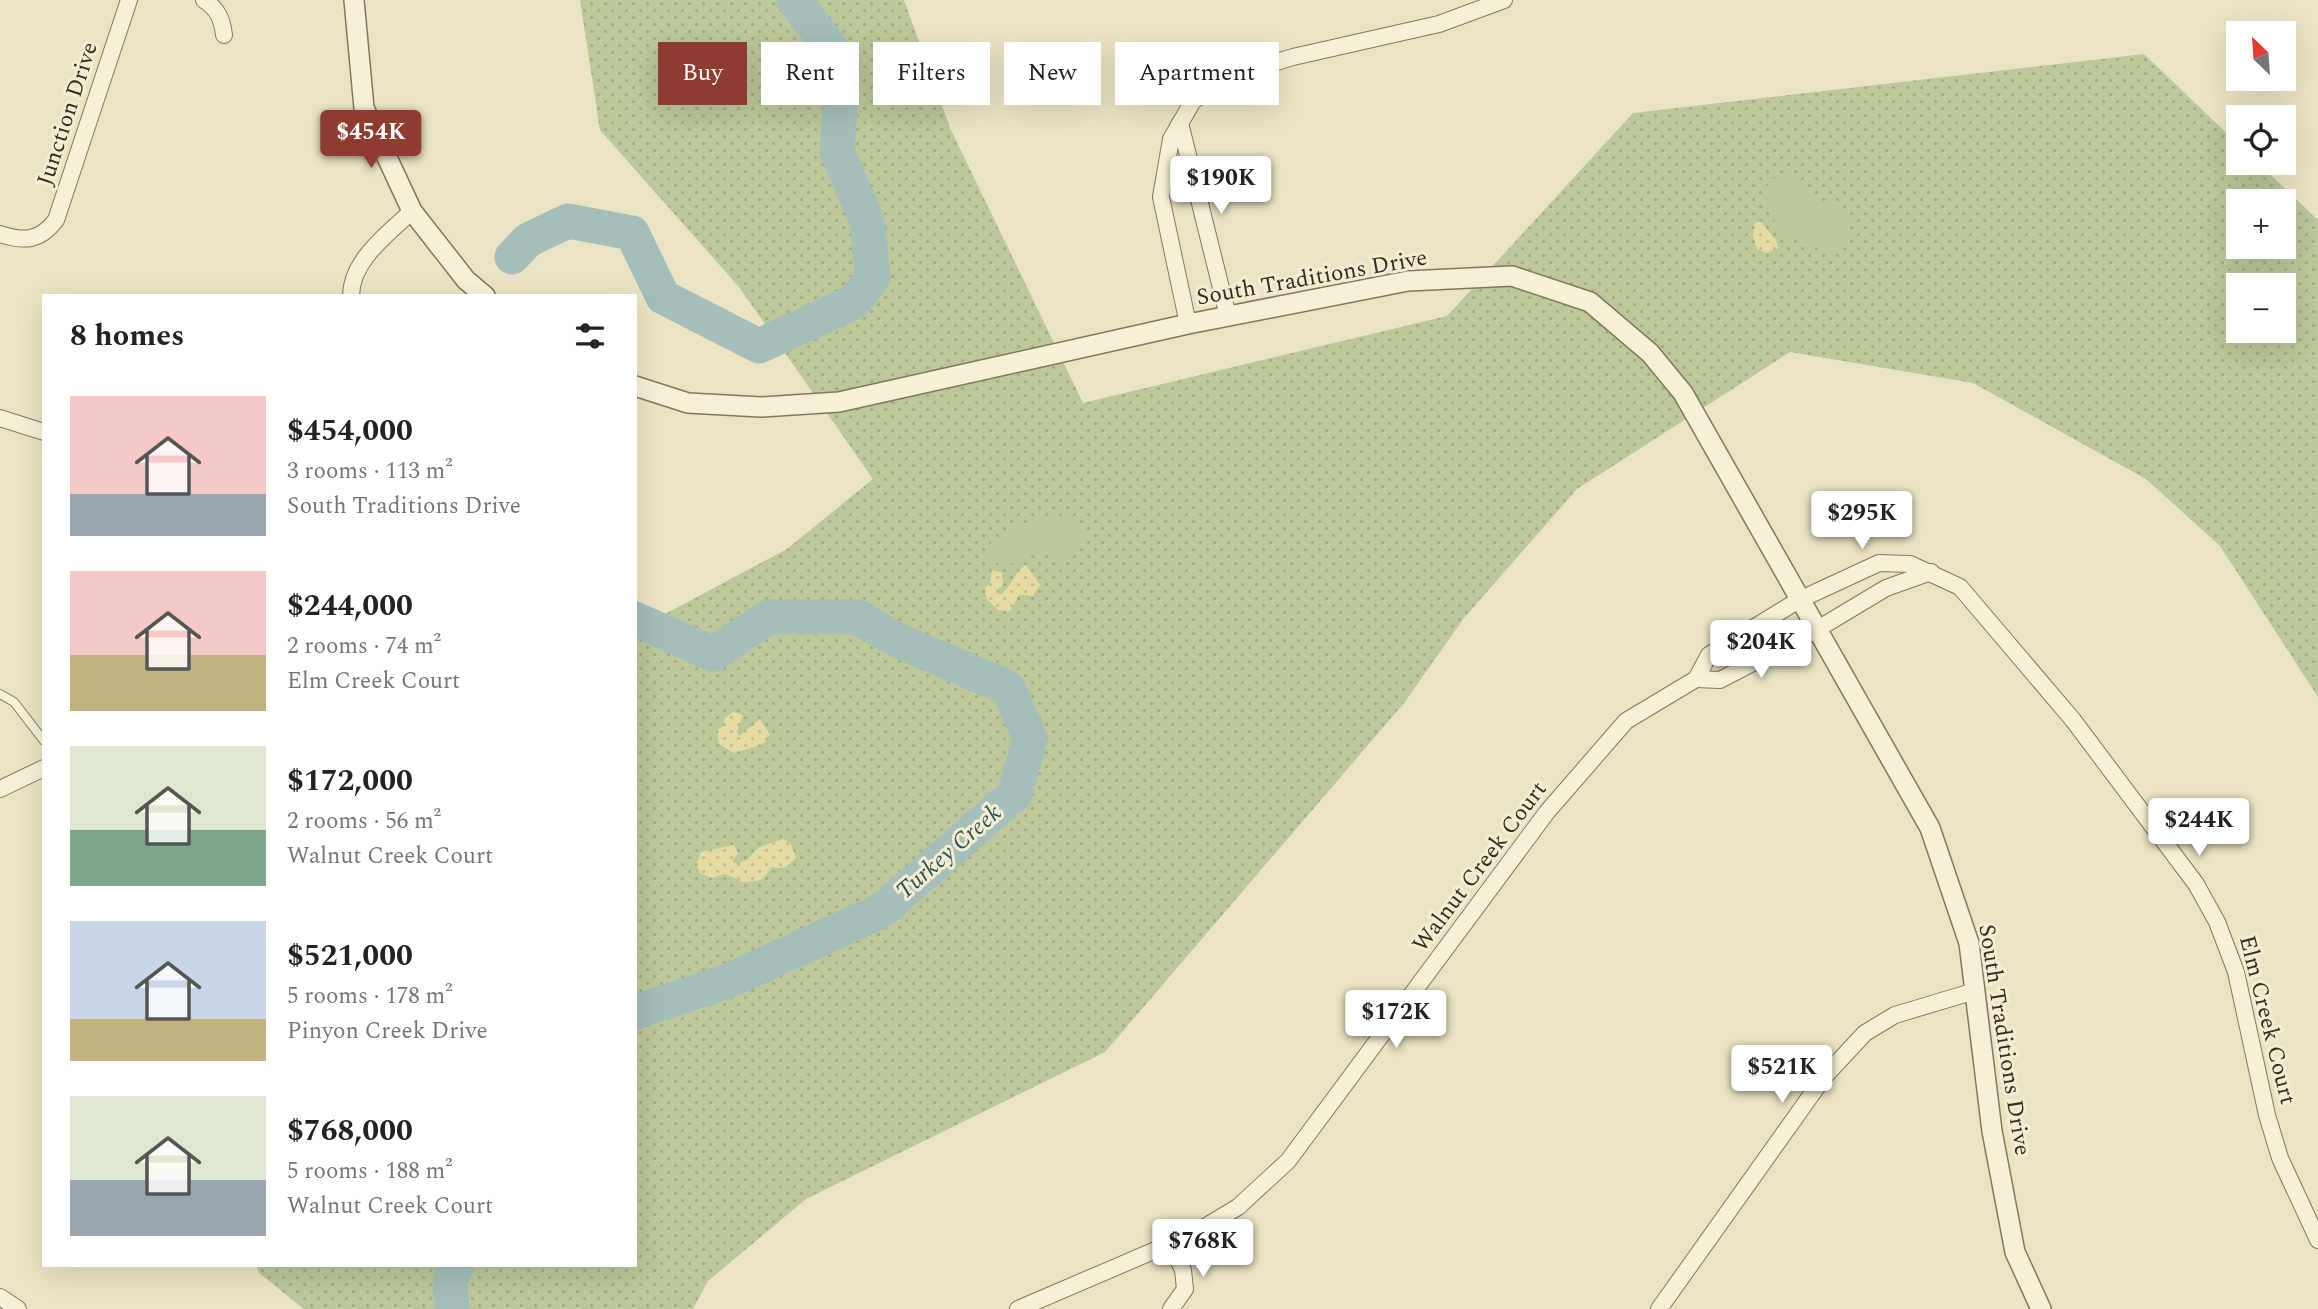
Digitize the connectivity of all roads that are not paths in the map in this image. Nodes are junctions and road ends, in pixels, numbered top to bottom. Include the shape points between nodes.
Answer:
1 (129, 0) edge
2 (204, 0) edge
3 (354, 0) edge
4 (1504, 0) edge
5 (224, 35) dead end
6 (1180, 123) junction
7 (412, 211) junction
8 (0, 234) edge
9 (351, 294) edge
10 (483, 294) edge
11 (1228, 316) junction
12 (1188, 324) junction
13 (637, 387) edge
14 (0, 418) edge
15 (42, 431) edge
16 (1931, 572) junction
17 (1800, 600) junction
18 (1816, 631) junction
19 (1696, 679) junction
20 (0, 694) edge
21 (42, 738) edge
22 (42, 769) edge
23 (0, 789) edge
24 (1975, 991) junction
25 (2318, 1240) edge
26 (1171, 1244) junction
27 (0, 1297) edge
28 (1022, 1308) edge
29 (18, 1309) edge
30 (1171, 1309) edge
31 (1659, 1309) edge
32 (2041, 1309) edge

1 - 8 street, Junction Drive via 57,220 40,237 26,240
2 - 5 street via 214,6
3 - 7 street via 364,108
4 - 6 street via 1439,24 1234,75 1193,101
6 - 11 street
6 - 12 street via 1171,139 1161,197
7 - 9 street via 361,264
7 - 10 street via 466,280
11 - 12 street, South Traditions Drive
11 - 17 street, South Traditions Drive via 1408,281 1511,276 1590,302 1650,353 1683,393
12 - 13 street, South Traditions Drive via 800,407 688,403
14 - 15 street
16 - 17 street, Elm Creek Court via 1910,564 1879,563
16 - 18 street via 1886,588
16 - 25 street, Elm Creek Court via 1960,587 2064,709 2196,884 2236,972 2280,1158
17 - 18 street, South Traditions Drive
17 - 19 street, Walnut Creek Court via 1709,655
18 - 19 street, Walnut Creek Court via 1720,680
18 - 24 street, South Traditions Drive via 1930,828 1969,943
19 - 26 street, Walnut Creek Court via 1626,721 1547,812 1288,1161 1238,1208
20 - 21 lane via 15,702
22 - 23 street
24 - 31 street via 1895,1015 1866,1033 1824,1077
24 - 32 street, South Traditions Drive via 1992,1130 2015,1252
26 - 28 street, Walnut Creek Court
26 - 30 street via 1183,1270 1185,1289
27 - 29 street

